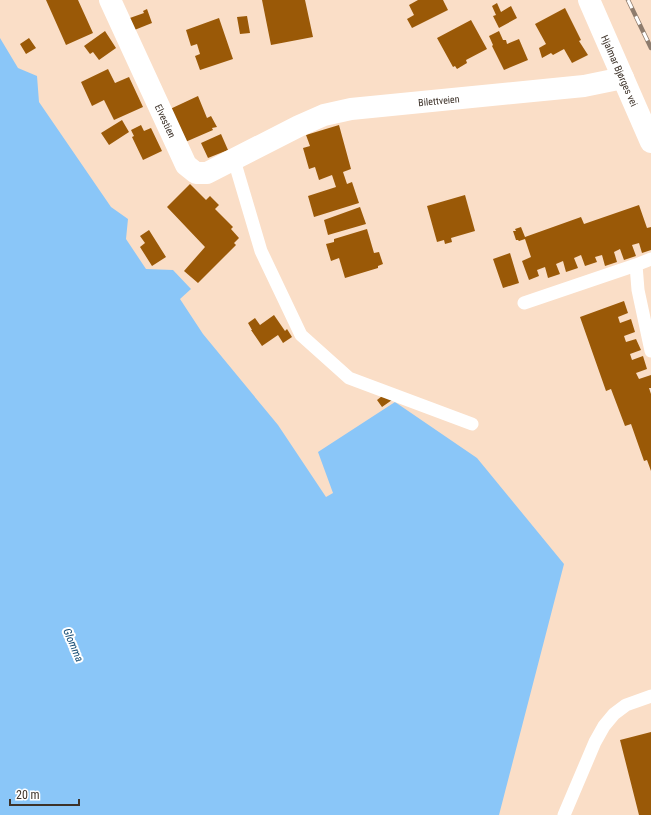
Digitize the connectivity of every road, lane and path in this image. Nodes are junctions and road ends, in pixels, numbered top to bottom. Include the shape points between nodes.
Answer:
1 (110, 0) edge
2 (589, 0) edge
3 (623, 78) junction
4 (651, 142) edge
5 (260, 145) joint
6 (234, 160) junction
7 (651, 259) edge
8 (636, 265) junction
9 (524, 303) dead end
10 (651, 351) edge
11 (472, 424) dead end
12 (651, 696) edge
13 (564, 815) edge

1 - 6 street, Elvestien via 186,165 196,173 207,173
2 - 3 street, Hjalmar Bjørges vei
3 - 4 street, Hjalmar Bjørges vei
3 - 5 street, Bilettveien via 584,86 351,109 324,115
5 - 6 street, Elvestien
6 - 11 lane via 261,251 301,334 349,378
7 - 8 lane
8 - 9 lane
8 - 10 lane via 638,290
12 - 13 lane via 626,705 604,726

